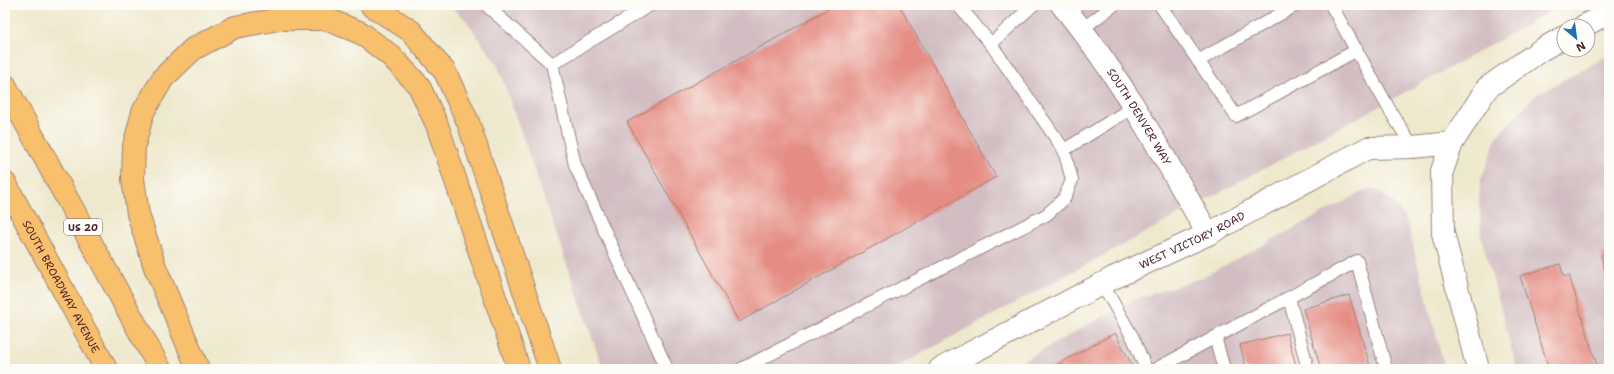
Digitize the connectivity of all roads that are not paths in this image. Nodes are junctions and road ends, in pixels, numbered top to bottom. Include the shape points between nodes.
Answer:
1 (371, 5) edge
2 (486, 5) edge
3 (650, 5) edge
4 (958, 5) edge
5 (1033, 5) edge
6 (1062, 5) edge
7 (1114, 5) edge
8 (1160, 5) edge
9 (1296, 5) edge
10 (1331, 5) edge
11 (1609, 12) edge
12 (1596, 19) edge
13 (1082, 29) junction
14 (1556, 42) edge
15 (991, 44) junction
16 (1357, 50) junction
17 (1198, 61) junction
18 (552, 64) junction
19 (5, 85) edge
20 (1135, 106) junction
21 (1452, 143) junction
22 (1413, 147) junction
23 (1064, 150) junction
24 (5, 183) edge
25 (1208, 234) junction
26 (1102, 283) junction
27 (1289, 298) junction
28 (1215, 337) junction
29 (106, 369) edge
30 (160, 369) edge
31 (198, 369) edge
32 (519, 369) edge
33 (550, 369) edge
34 (667, 369) edge
35 (741, 369) edge
36 (940, 369) edge
37 (1146, 369) edge
38 (1156, 369) edge
39 (1224, 369) edge
40 (1308, 369) edge
41 (1386, 369) edge
42 (1478, 369) edge

1 - 33 main road via 411,31 444,72 468,122
2 - 18 lane
3 - 18 lane
4 - 15 lane
5 - 15 lane
6 - 13 street, SOUTH DENVER WAY
7 - 13 lane
8 - 17 lane
9 - 17 lane
10 - 16 lane
11 - 12 street
13 - 20 street, SOUTH DENVER WAY
14 - 21 street via 1487,88
15 - 23 lane
16 - 17 lane via 1236,116
16 - 22 lane
18 - 34 lane via 575,165
19 - 30 main road, US 20
20 - 23 lane
20 - 25 street, SOUTH DENVER WAY
21 - 22 street, WEST VICTORY ROAD
21 - 42 street via 1442,171 1443,233
22 - 25 street, WEST VICTORY ROAD via 1368,148
23 - 35 lane via 1072,180 1064,199 1046,215
24 - 29 main road, SOUTH BROADWAY AVENUE
25 - 26 street, WEST VICTORY ROAD
26 - 36 street, WEST VICTORY ROAD
26 - 37 lane via 1133,338
27 - 28 lane
27 - 40 lane
27 - 41 lane via 1357,261
28 - 38 lane
28 - 39 lane
31 - 32 main road via 155,267 138,214 133,179 134,146 143,112 163,78 193,49 235,27 279,18 326,20 362,32 391,56 419,86 437,125

